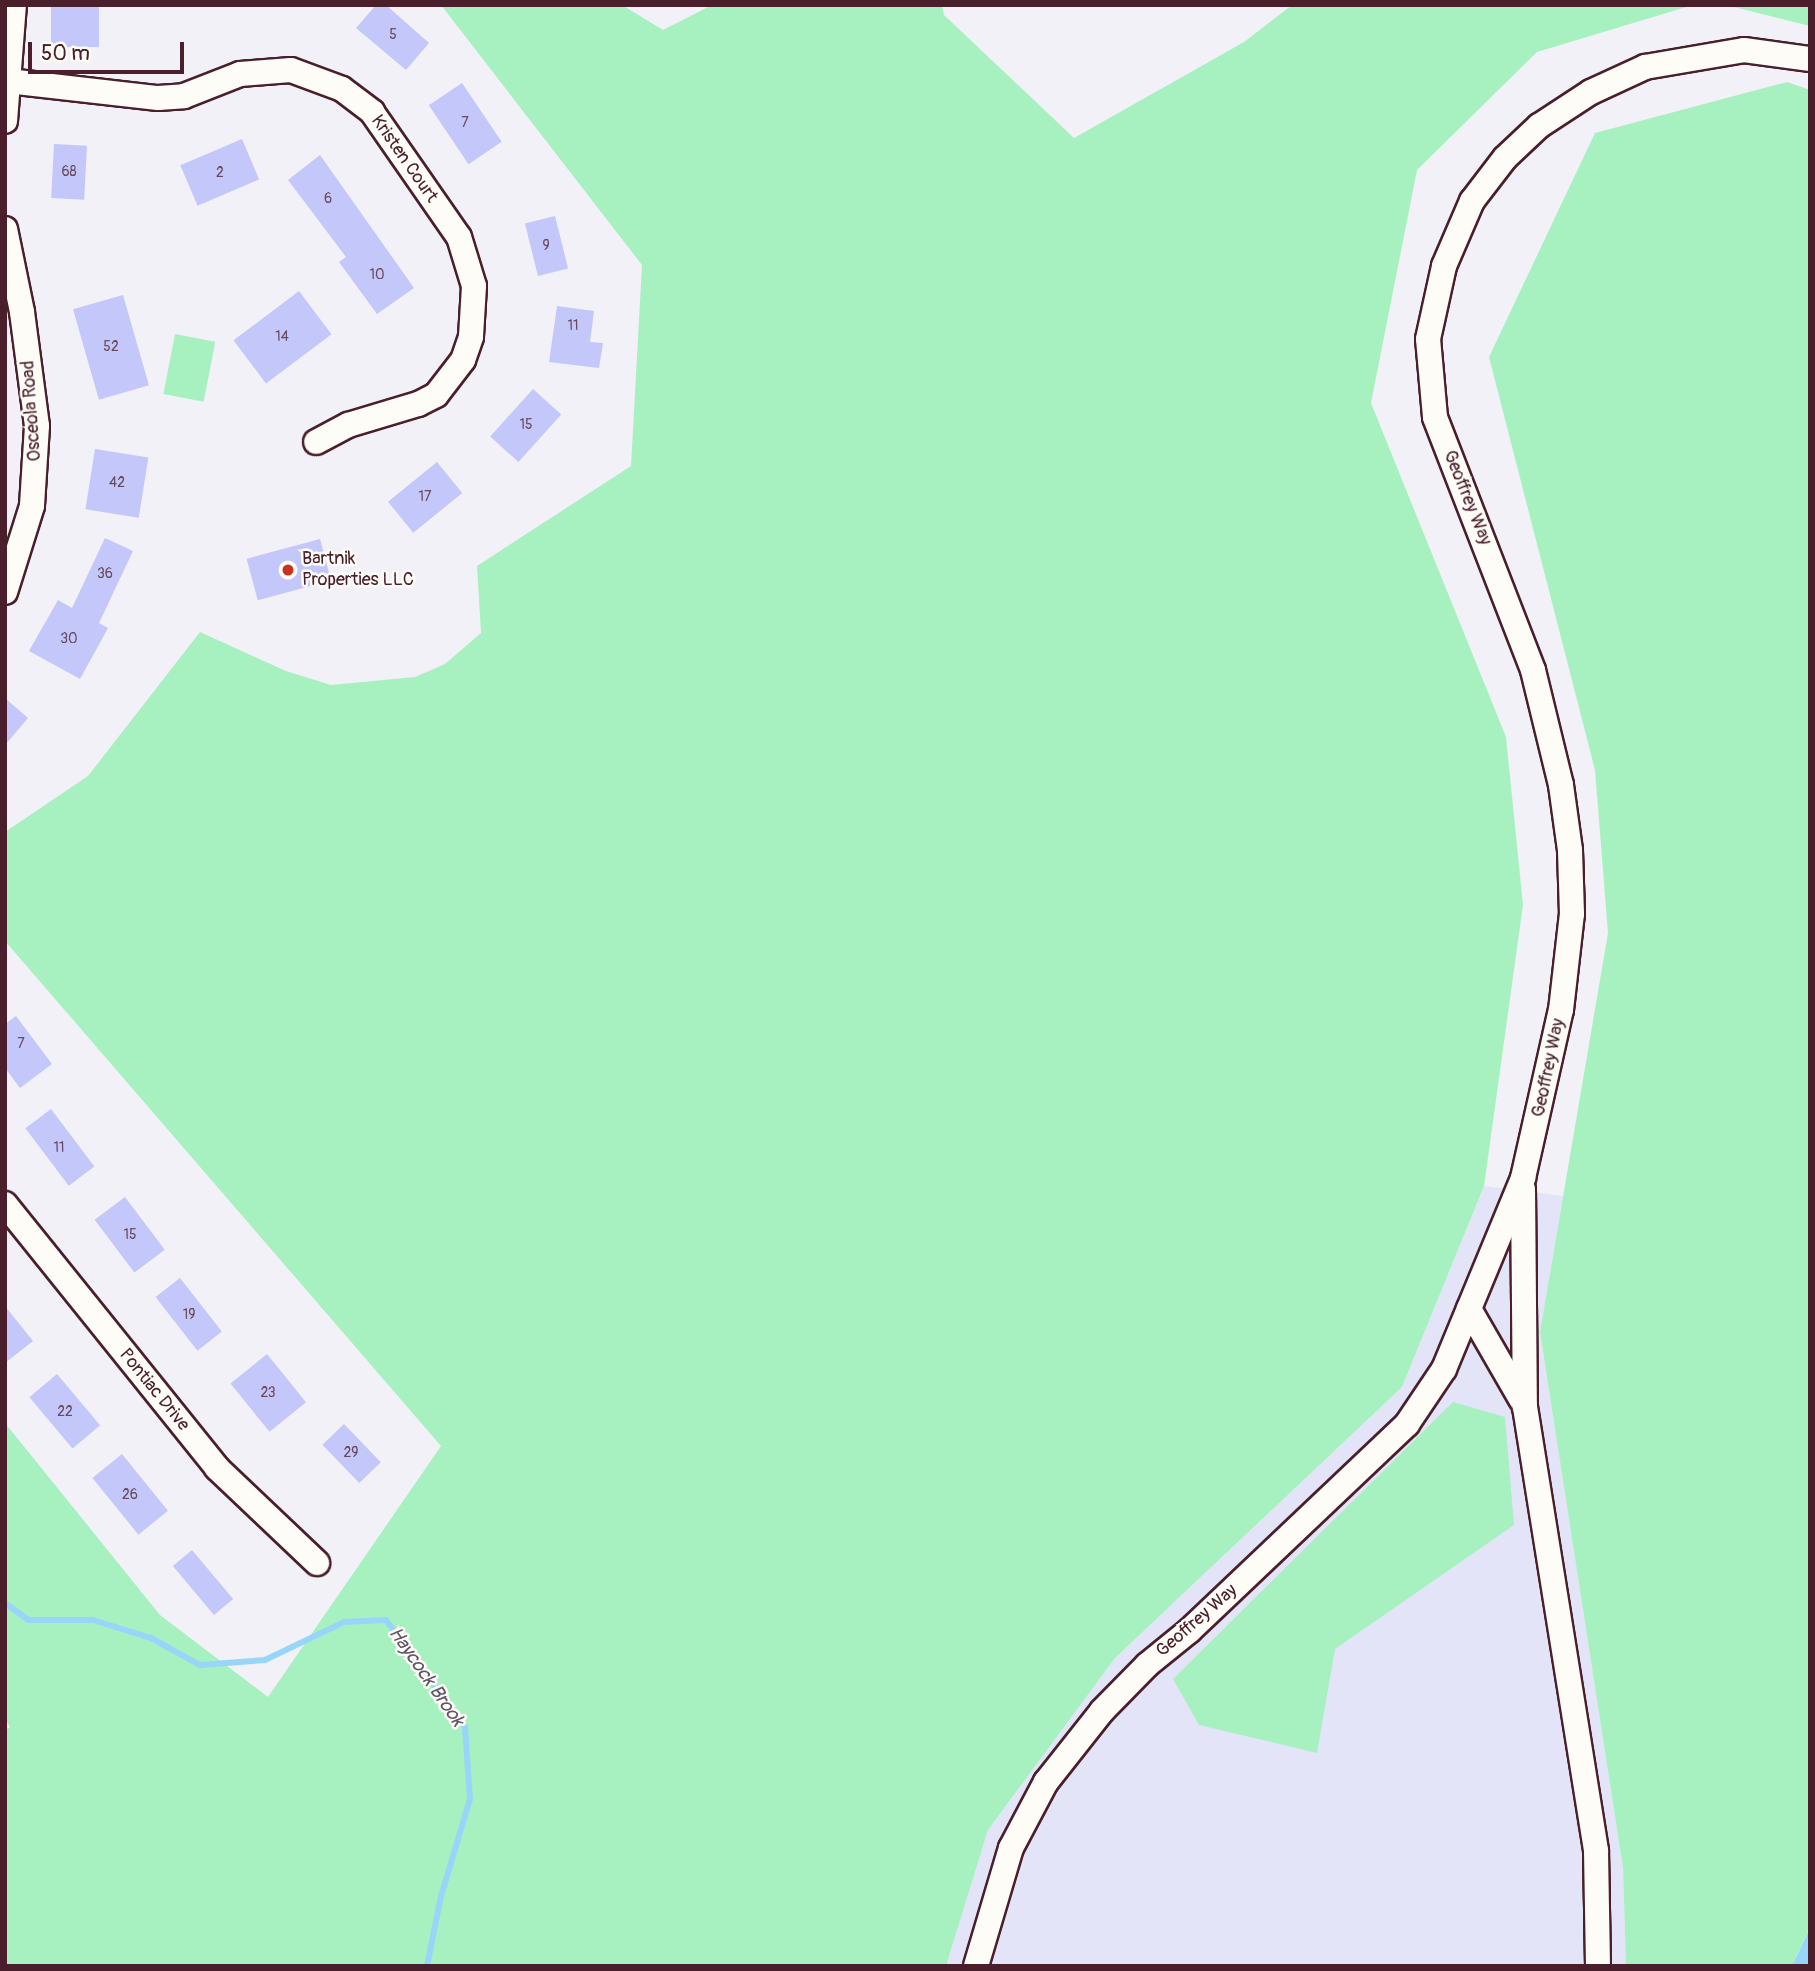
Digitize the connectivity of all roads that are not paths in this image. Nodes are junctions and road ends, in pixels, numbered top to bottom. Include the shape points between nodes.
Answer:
1 (14, 5) edge
2 (1810, 59) edge
3 (8, 81) junction
4 (5, 121) edge
5 (5, 229) edge
6 (316, 442) dead end
7 (5, 592) edge
8 (1523, 1178) junction
9 (5, 1205) edge
10 (1469, 1309) junction
11 (1525, 1407) junction
12 (317, 1563) dead end
13 (976, 1966) edge
14 (1598, 1966) edge

1 - 3 street
2 - 8 street, Geoffrey Way via 1744,50 1691,56 1645,67 1591,92 1539,126 1505,158 1472,201 1444,266 1428,339 1435,417 1533,670 1561,785 1570,850 1572,914 1561,1010
3 - 4 street
3 - 6 street, Kristen Court via 158,98 184,96 240,74 291,70 342,89 372,112 459,237 474,286 471,337 463,360 436,395 348,425
5 - 7 street, Osceola Road via 22,312 37,426 37,467 24,544
8 - 10 street, Geoffrey Way
8 - 11 street, Geoffrey Way
9 - 12 street, Pontiac Drive via 217,1468
10 - 11 street, Geoffrey Way
10 - 13 street, Geoffrey Way via 1444,1369 1407,1424 1190,1630 1147,1665 1102,1711 1046,1782 1011,1848
11 - 14 street, Geoffrey Way via 1596,1851

